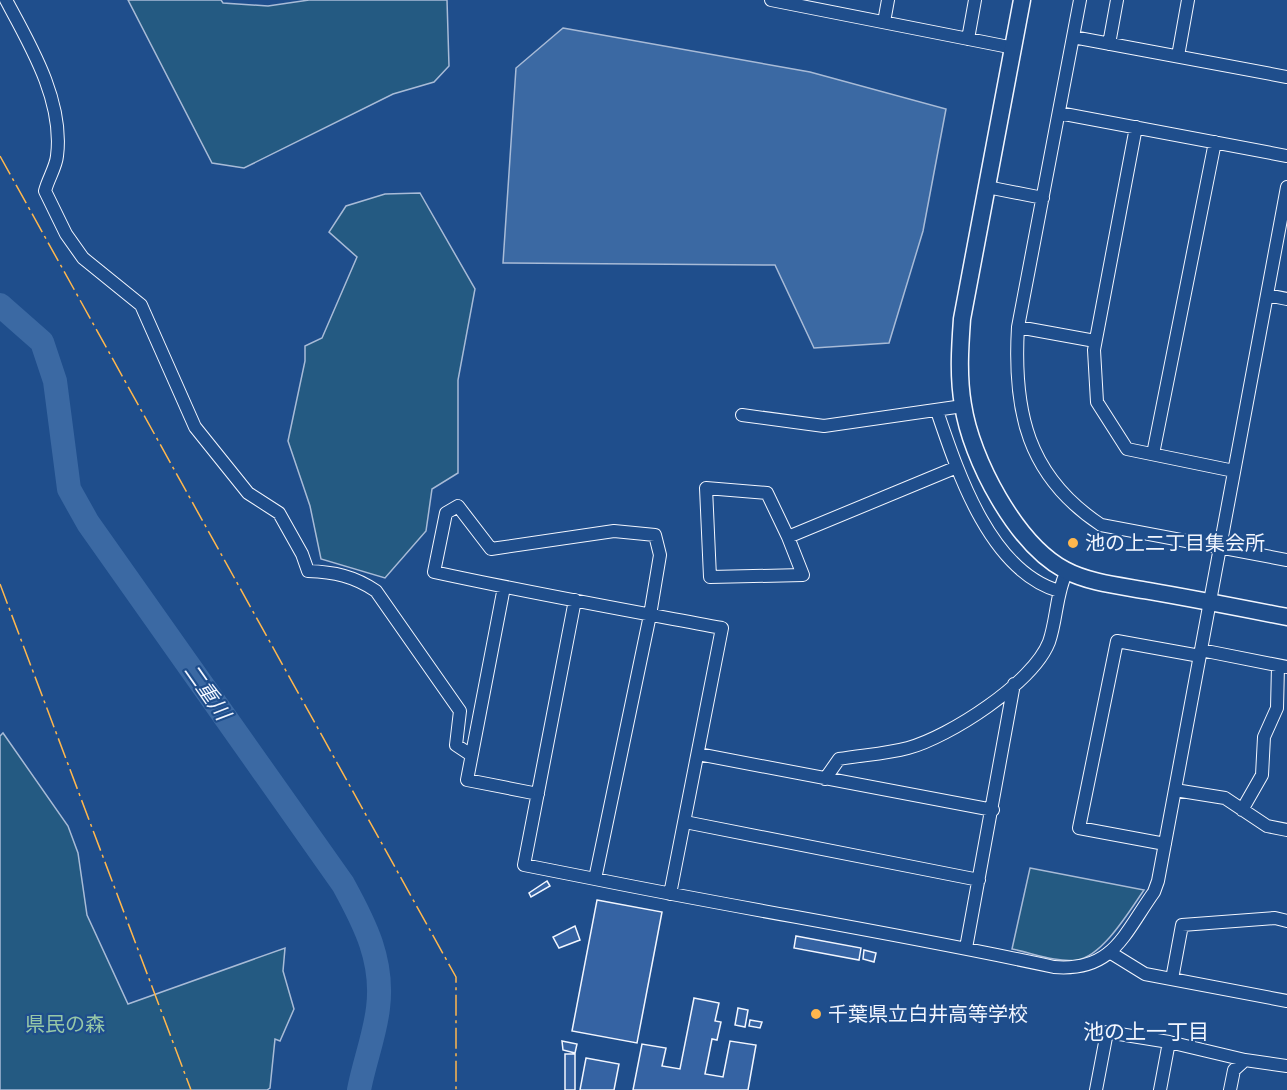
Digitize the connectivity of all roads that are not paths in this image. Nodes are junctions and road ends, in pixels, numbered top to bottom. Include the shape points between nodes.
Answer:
1 (6, 0) edge
2 (771, 0) edge
3 (888, 0) edge
4 (975, 0) edge
5 (1022, 0) edge
6 (1080, 0) edge
7 (1117, 0) edge
8 (1188, 0) edge
9 (813, 4) edge
10 (884, 21) junction
11 (1073, 37) junction
12 (968, 39) junction
13 (1108, 44) junction
14 (1014, 48) junction
15 (1178, 56) junction
16 (1287, 76) edge
17 (1059, 113) junction
18 (1136, 128) junction
19 (1215, 142) junction
20 (1287, 156) edge
21 (1287, 187) edge
22 (987, 188) junction
23 (1042, 198) junction
24 (1283, 229) edge
25 (1267, 296) junction
26 (1287, 299) edge
27 (1018, 327) junction
28 (1095, 341) junction
29 (963, 406) junction
30 (937, 411) junction
31 (742, 415) dead end
32 (1153, 454) junction
33 (957, 468) junction
34 (1234, 471) junction
35 (788, 537) junction
36 (1220, 546) junction
37 (1287, 560) edge
38 (1067, 571) junction
39 (504, 587) junction
40 (1059, 591) junction
41 (575, 600) junction
42 (1209, 602) junction
43 (650, 615) junction
44 (1287, 617) edge
45 (1200, 653) junction
46 (1283, 666) edge
47 (1014, 684) junction
48 (698, 754) junction
49 (471, 755) junction
50 (825, 779) junction
51 (1175, 790) junction
52 (538, 794) junction
53 (993, 810) junction
54 (1242, 810) junction
55 (685, 822) junction
56 (1287, 830) edge
57 (1165, 844) junction
58 (596, 879) junction
59 (980, 880) junction
60 (670, 894) junction
61 (1287, 921) edge
62 (966, 948) junction
63 (1111, 952) junction
64 (1172, 979) junction
65 (1287, 1001) edge
66 (1169, 1042) junction
67 (1245, 1060) junction
68 (1287, 1066) edge
69 (1096, 1090) edge
70 (1160, 1090) edge
71 (1230, 1090) edge

1 - 49 street via 39,64 52,105 57,159 45,191 66,234 83,258 141,305 195,427 248,493 279,513 308,571 335,572 360,580 376,591 460,711 456,745
2 - 9 street
3 - 10 street
4 - 12 street
5 - 14 street
6 - 11 street
7 - 13 street
8 - 15 street
9 - 10 street
10 - 12 street
11 - 13 street
11 - 17 street
12 - 14 street
13 - 15 street
14 - 22 street
15 - 16 street
17 - 18 street
17 - 23 street
18 - 19 street
18 - 28 street
19 - 20 street
19 - 32 street
21 - 24 street
22 - 23 street
22 - 29 street via 962,319 959,354
23 - 27 street
24 - 25 street
25 - 26 street
25 - 34 street
27 - 28 street
27 - 36 street via 1016,363 1028,438 1056,486 1075,508 1101,525
28 - 32 street via 1097,402 1127,449
29 - 30 street
29 - 38 street via 985,474 1005,509 1041,554
30 - 31 street via 824,426
30 - 33 street
32 - 34 street
33 - 35 street
33 - 40 street via 994,539 1015,566 1047,588
34 - 36 street
35 - 35 street via 803,575 710,577 706,488 767,493
36 - 37 street
36 - 42 street
38 - 40 street
38 - 42 street
39 - 41 street
39 - 43 street via 434,572 446,513 458,506 491,549 614,531 655,535 660,555
39 - 49 street
40 - 47 street via 1048,642 1040,657
41 - 43 street
41 - 52 street
42 - 44 street
42 - 45 street
43 - 48 street via 722,628
43 - 58 street
45 - 46 street
45 - 51 street
45 - 57 street via 1117,641 1079,828
46 - 54 street via 1277,708 1264,737 1263,775
47 - 50 street via 975,716 945,734 908,748 839,759
47 - 53 street
48 - 50 street
48 - 55 street
49 - 52 street via 466,780
50 - 53 street
51 - 54 street via 1225,798
51 - 57 street
52 - 58 street via 524,865
53 - 59 street
54 - 56 street via 1267,826
55 - 59 street
55 - 60 street
57 - 63 street via 1154,892
58 - 60 street
59 - 62 street
60 - 62 street
61 - 64 street via 1275,918 1182,925
62 - 63 street via 1069,968 1094,964
63 - 64 street via 1145,974
64 - 65 street
66 - 67 street
66 - 69 street via 1107,1032
66 - 70 street
67 - 68 street
67 - 71 street via 1234,1070

